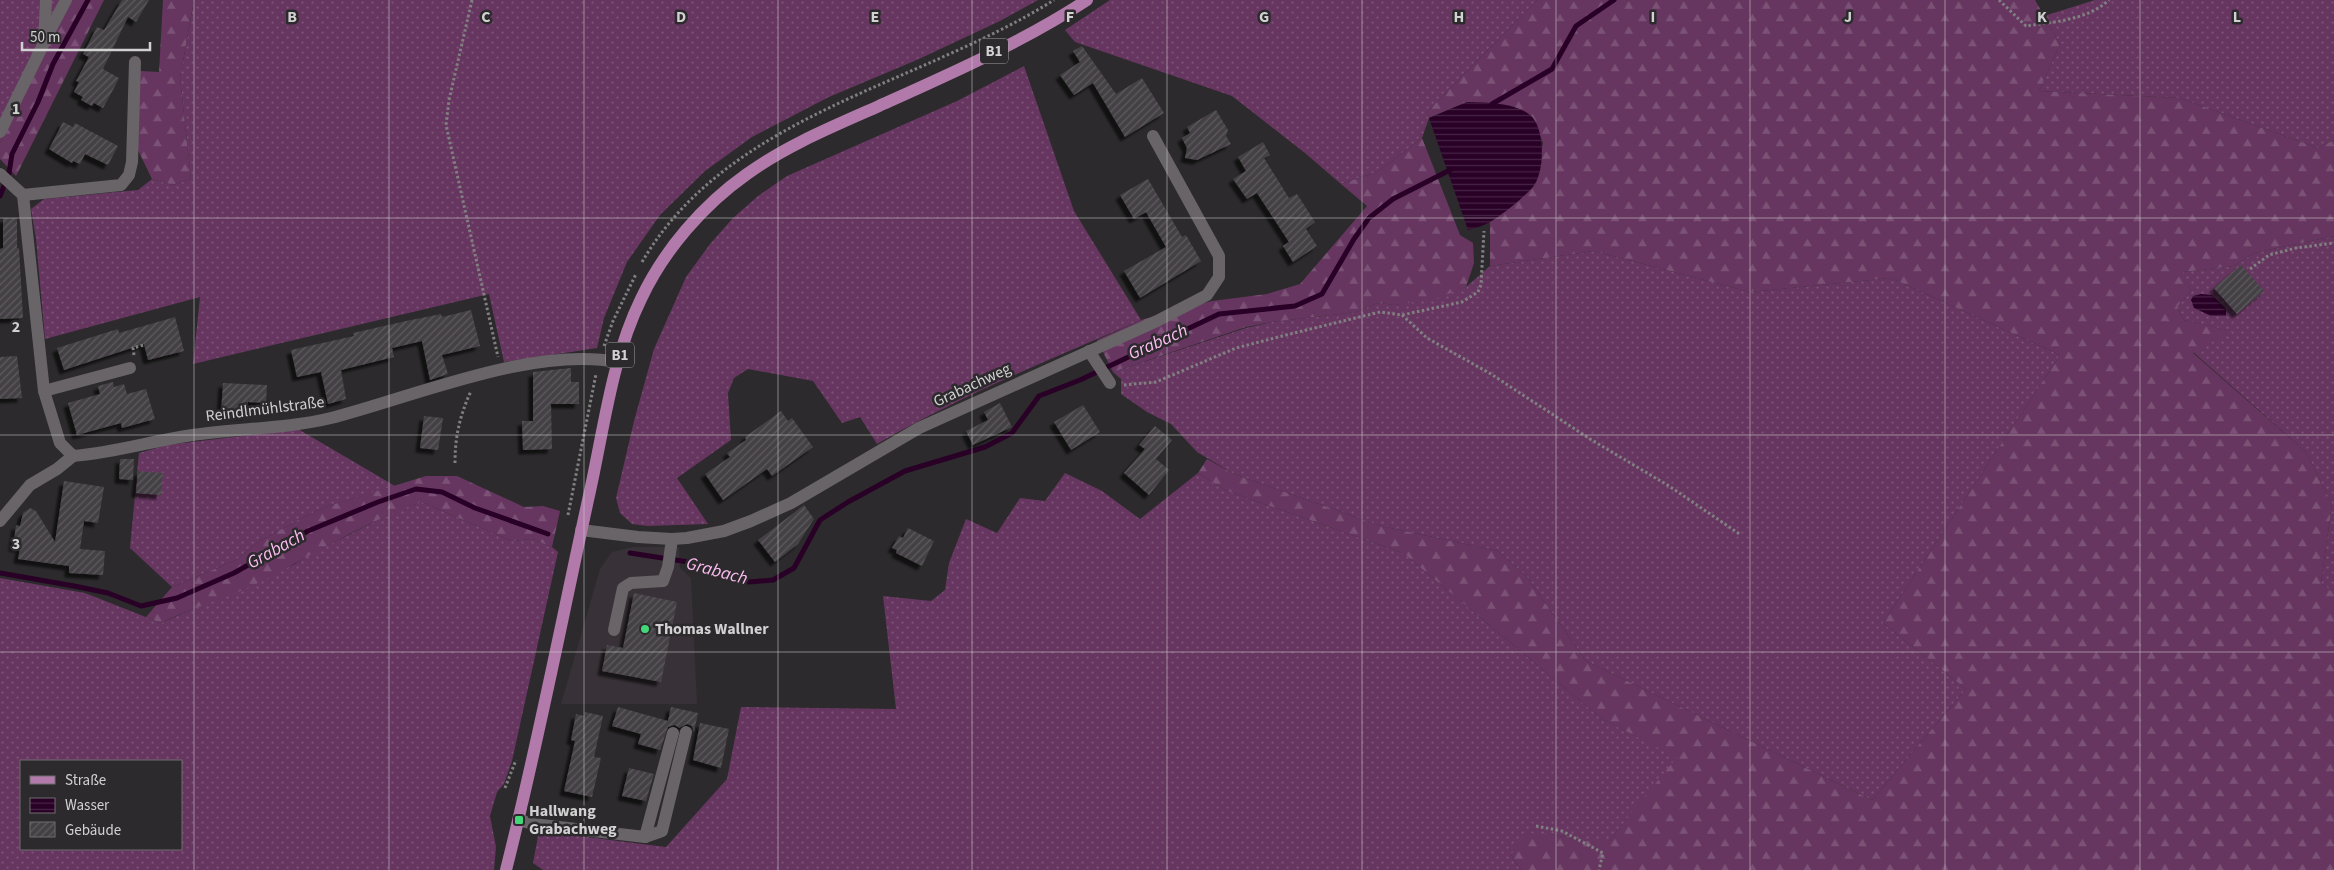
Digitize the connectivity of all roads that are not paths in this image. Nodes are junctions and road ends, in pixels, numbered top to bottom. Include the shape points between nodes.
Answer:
1 (46, 0) edge
2 (66, 0) edge
3 (1086, 0) edge
4 (44, 43) junction
5 (135, 62) dead end
6 (0, 132) edge
7 (1154, 136) dead end
8 (0, 174) edge
9 (23, 195) junction
10 (1089, 351) junction
11 (618, 362) junction
12 (130, 368) dead end
13 (1108, 379) road end
14 (44, 391) junction
15 (73, 456) junction
16 (0, 521) edge
17 (581, 530) junction
18 (672, 545) junction
19 (614, 630) dead end
20 (686, 732) dead end
21 (673, 733) dead end
22 (519, 820) junction
23 (645, 837) junction
24 (506, 870) edge

1 - 4 street
2 - 4 street
3 - 11 main road, B1 via 1052,23 804,140 748,173 713,201 662,263 641,298
4 - 6 street
5 - 9 street via 129,175 120,185
7 - 10 street, Grabachweg via 1219,256 1219,278 1207,295
8 - 9 street
9 - 14 street
10 - 13 street
10 - 18 street, Grabachweg via 919,428 791,503 724,531 687,538
11 - 15 street, Reindlmühlstraße via 600,358 566,359 501,369 329,418 164,439
11 - 17 main road, B1
12 - 14 street
14 - 15 street via 60,443
15 - 16 street via 30,485
17 - 18 street, Grabachweg
17 - 22 main road, B1
18 - 19 street via 663,581 631,583 623,588
20 - 23 street via 662,831
21 - 23 street
22 - 23 street
22 - 24 main road, B1

